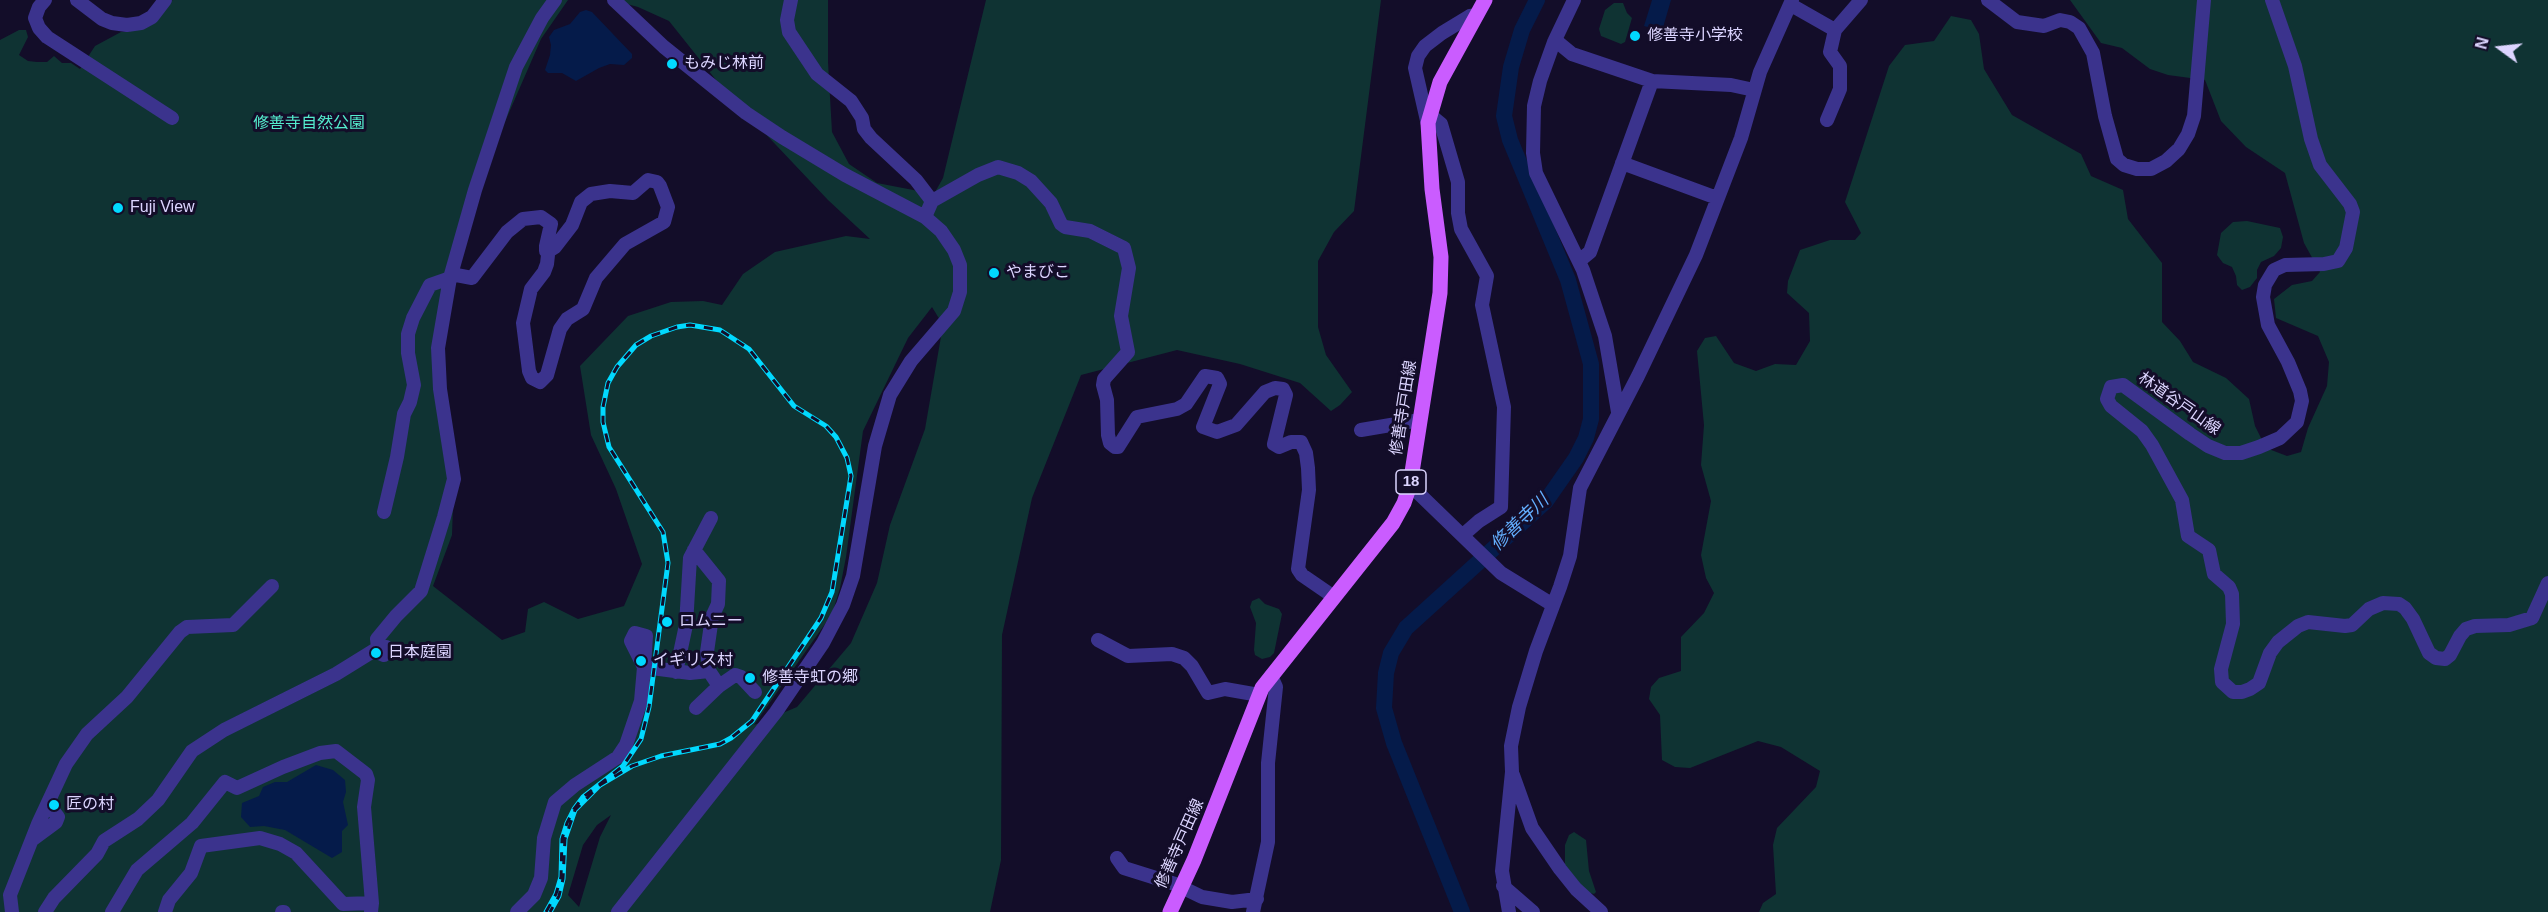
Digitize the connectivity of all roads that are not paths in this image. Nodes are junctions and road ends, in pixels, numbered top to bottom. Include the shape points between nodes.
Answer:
1 (45, 0) edge
2 (77, 0) edge
3 (165, 0) edge
4 (555, 0) edge
5 (614, 0) edge
6 (791, 0) edge
7 (1485, 0) edge
8 (1574, 0) edge
9 (1861, 0) edge
10 (1988, 0) edge
11 (2204, 0) edge
12 (2272, 0) edge
13 (1792, 2) edge
14 (1477, 15) junction
15 (1835, 30) junction
16 (1555, 40) junction
17 (1652, 81) junction
18 (1754, 90) junction
19 (172, 118) dead end
20 (1827, 120) dead end
21 (1429, 121) junction
22 (1622, 163) junction
23 (1718, 198) junction
24 (932, 201) junction
25 (925, 217) junction
26 (547, 252) junction
27 (1579, 261) junction
28 (451, 276) junction
29 (1618, 412) junction
30 (1420, 420) junction
31 (1361, 430) dead end
32 (1410, 485) junction
33 (384, 513) dead end
34 (711, 518) dead end
35 (1467, 539) junction
36 (694, 550) junction
37 (2548, 583) edge
38 (272, 586) dead end
39 (1334, 597) junction
40 (1553, 605) junction
41 (1098, 640) dead end
42 (709, 671) junction
43 (676, 672) junction
44 (1271, 676) junction
45 (719, 686) junction
46 (755, 692) dead end
47 (1259, 695) junction
48 (696, 708) dead end
49 (1512, 772) junction
50 (1117, 858) dead end
51 (1503, 886) junction
52 (1181, 887) junction
53 (1255, 905) edge
54 (371, 907) edge
55 (12, 912) edge
56 (45, 912) edge
57 (112, 912) edge
58 (165, 912) edge
59 (518, 912) edge
60 (618, 912) edge
61 (1170, 912) edge
62 (1509, 912) edge
63 (1533, 912) edge
64 (1601, 912) edge

1 - 19 street via 35,18 47,37
2 - 3 street via 102,19 127,25 152,17
4 - 28 street via 516,67
5 - 25 street via 719,93 773,131
6 - 24 street via 789,32 817,74 851,101 864,129
7 - 14 main road, 修善寺戸田線 / 18
8 - 16 street
9 - 15 street
10 - 11 street via 2017,22 2044,26 2060,20 2079,28 2093,53 2117,159 2137,169 2151,169 2179,149 2194,116
12 - 37 street, 林道谷戸山線 via 2295,66 2315,151 2327,176 2350,204 2354,217 2346,248 2338,261 2285,266 2274,270 2265,285 2268,325 2300,391 2297,422 2280,438 2241,453 2225,453 2208,446 2123,385 2111,387 2107,399 2152,445 2182,500 2188,536 2209,550 2214,574 2229,586 2233,624 2221,669 2222,682 2233,692 2242,692 2259,682 2270,653 2289,633 2308,622 2352,625 2368,609 2383,603 2399,604 2410,612 2429,653 2445,659 2466,629 2509,625 2532,618
13 - 15 street
13 - 18 street
14 - 21 main road, 修善寺戸田線 / 18 via 1440,82
14 - 21 street via 1442,33 1418,56 1416,79
15 - 20 street via 1830,52 1840,66 1840,88
16 - 17 street via 1572,54
16 - 27 street via 1534,106 1533,153 1536,172
17 - 18 street
17 - 22 street
18 - 23 street
21 - 30 main road, 修善寺戸田線 / 18 via 1441,257 1440,293
21 - 35 street via 1441,124 1458,182 1461,229 1487,276 1482,305 1504,407 1501,507 1472,525
22 - 23 street
22 - 27 street via 1590,252
23 - 29 street via 1678,295
24 - 25 street
24 - 39 street via 998,167 1031,181 1051,203 1065,227 1090,231 1124,248 1129,268 1121,316 1128,352 1103,385 1108,435 1114,447 1118,447 1137,417 1186,404 1205,376 1217,378 1220,384 1203,427 1217,432 1236,425 1265,393 1283,389 1286,395 1274,444 1279,447 1301,442 1308,468 1309,490 1298,569
25 - 60 street via 954,250 960,265 960,291 950,319 911,361 890,395 875,446 853,576 843,605 824,643 776,712
26 - 26 street via 572,225 581,202 591,194 633,193 648,180 660,186 668,207 666,219 621,247 596,278 583,309 560,329 547,375 540,382 532,378 523,323 531,289 544,272
26 - 28 street via 551,224 542,217 529,217 507,232 472,278
27 - 29 street via 1605,336
28 - 33 street via 430,285 408,334 414,384
28 - 56 street via 437,368 454,479 421,591 377,639 376,649 192,750 158,800 105,842
29 - 40 street via 1580,488 1570,556
30 - 31 street
30 - 32 main road, 修善寺戸田線 / 18
32 - 35 street
32 - 39 main road, 修善寺戸田線 / 18 via 1400,513
34 - 36 street
35 - 40 street via 1501,573
36 - 42 street via 719,581 718,604 708,642
36 - 43 street via 688,573 686,625
38 - 55 street via 233,626 187,627 180,632 127,697 87,734 66,764 33,839 10,895
39 - 44 main road, 修善寺戸田線 / 18
40 - 49 street via 1519,707 1511,746
41 - 47 street via 1128,656 1172,654 1184,658 1205,692 1225,689
42 - 43 street
42 - 45 street
43 - 59 street via 644,667 641,701 626,745 618,757 555,802 544,838 541,878 534,895
44 - 47 main road, 修善寺戸田線 / 18
44 - 53 street via 1276,687 1268,763 1268,843
45 - 46 street via 735,675
45 - 48 street
47 - 52 main road, 修善寺戸田線 / 18
49 - 51 street via 1503,847
49 - 64 street via 1532,828 1576,889
50 - 52 street via 1124,868
51 - 62 street
51 - 63 street
52 - 53 street via 1202,897
52 - 61 main road, 修善寺戸田線 / 18
54 - 57 street via 364,807 368,780 366,774 336,751 284,766 237,788 225,782 192,823 137,870
54 - 58 street via 343,904 296,853 260,838 201,846 191,873 169,900

